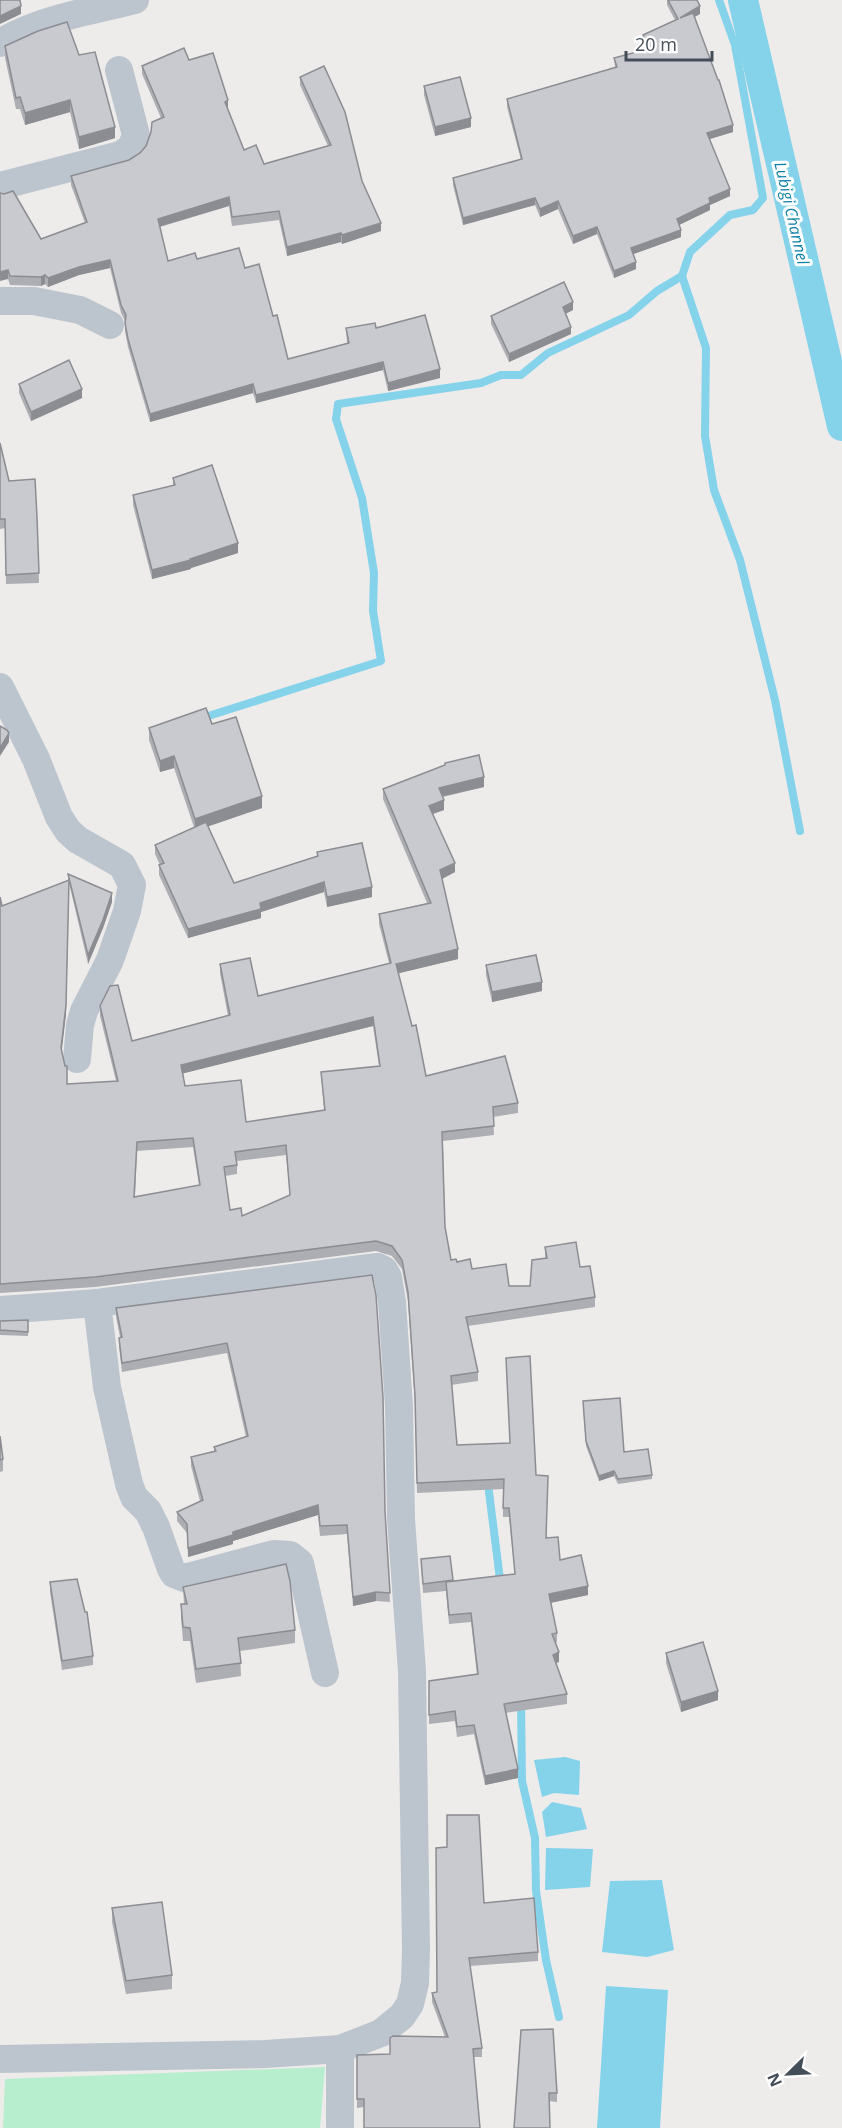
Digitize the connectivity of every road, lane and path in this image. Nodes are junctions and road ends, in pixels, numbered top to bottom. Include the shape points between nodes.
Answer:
1 (135, 0) edge
2 (0, 43) edge
3 (119, 70) dead end
4 (0, 186) edge
5 (0, 300) edge
6 (110, 325) dead end
7 (0, 687) edge
8 (77, 1059) dead end
9 (97, 1303) junction
10 (0, 1310) edge
11 (325, 1673) dead end
12 (340, 2049) junction
13 (0, 2059) edge
14 (340, 2128) edge

1 - 2 street via 49,20
3 - 4 street via 136,135 131,148 120,155
5 - 6 street via 34,301 80,310
7 - 8 street via 68,831 122,865 132,885 110,960 84,1011
9 - 10 street
9 - 11 street via 107,1387 129,1484 156,1527 174,1574 184,1578 274,1554 295,1559 300,1563
9 - 12 street via 369,1268 384,1270 388,1277 399,1406 401,1519 412,1671 415,1983 410,2004 394,2024
12 - 13 street
12 - 14 street

